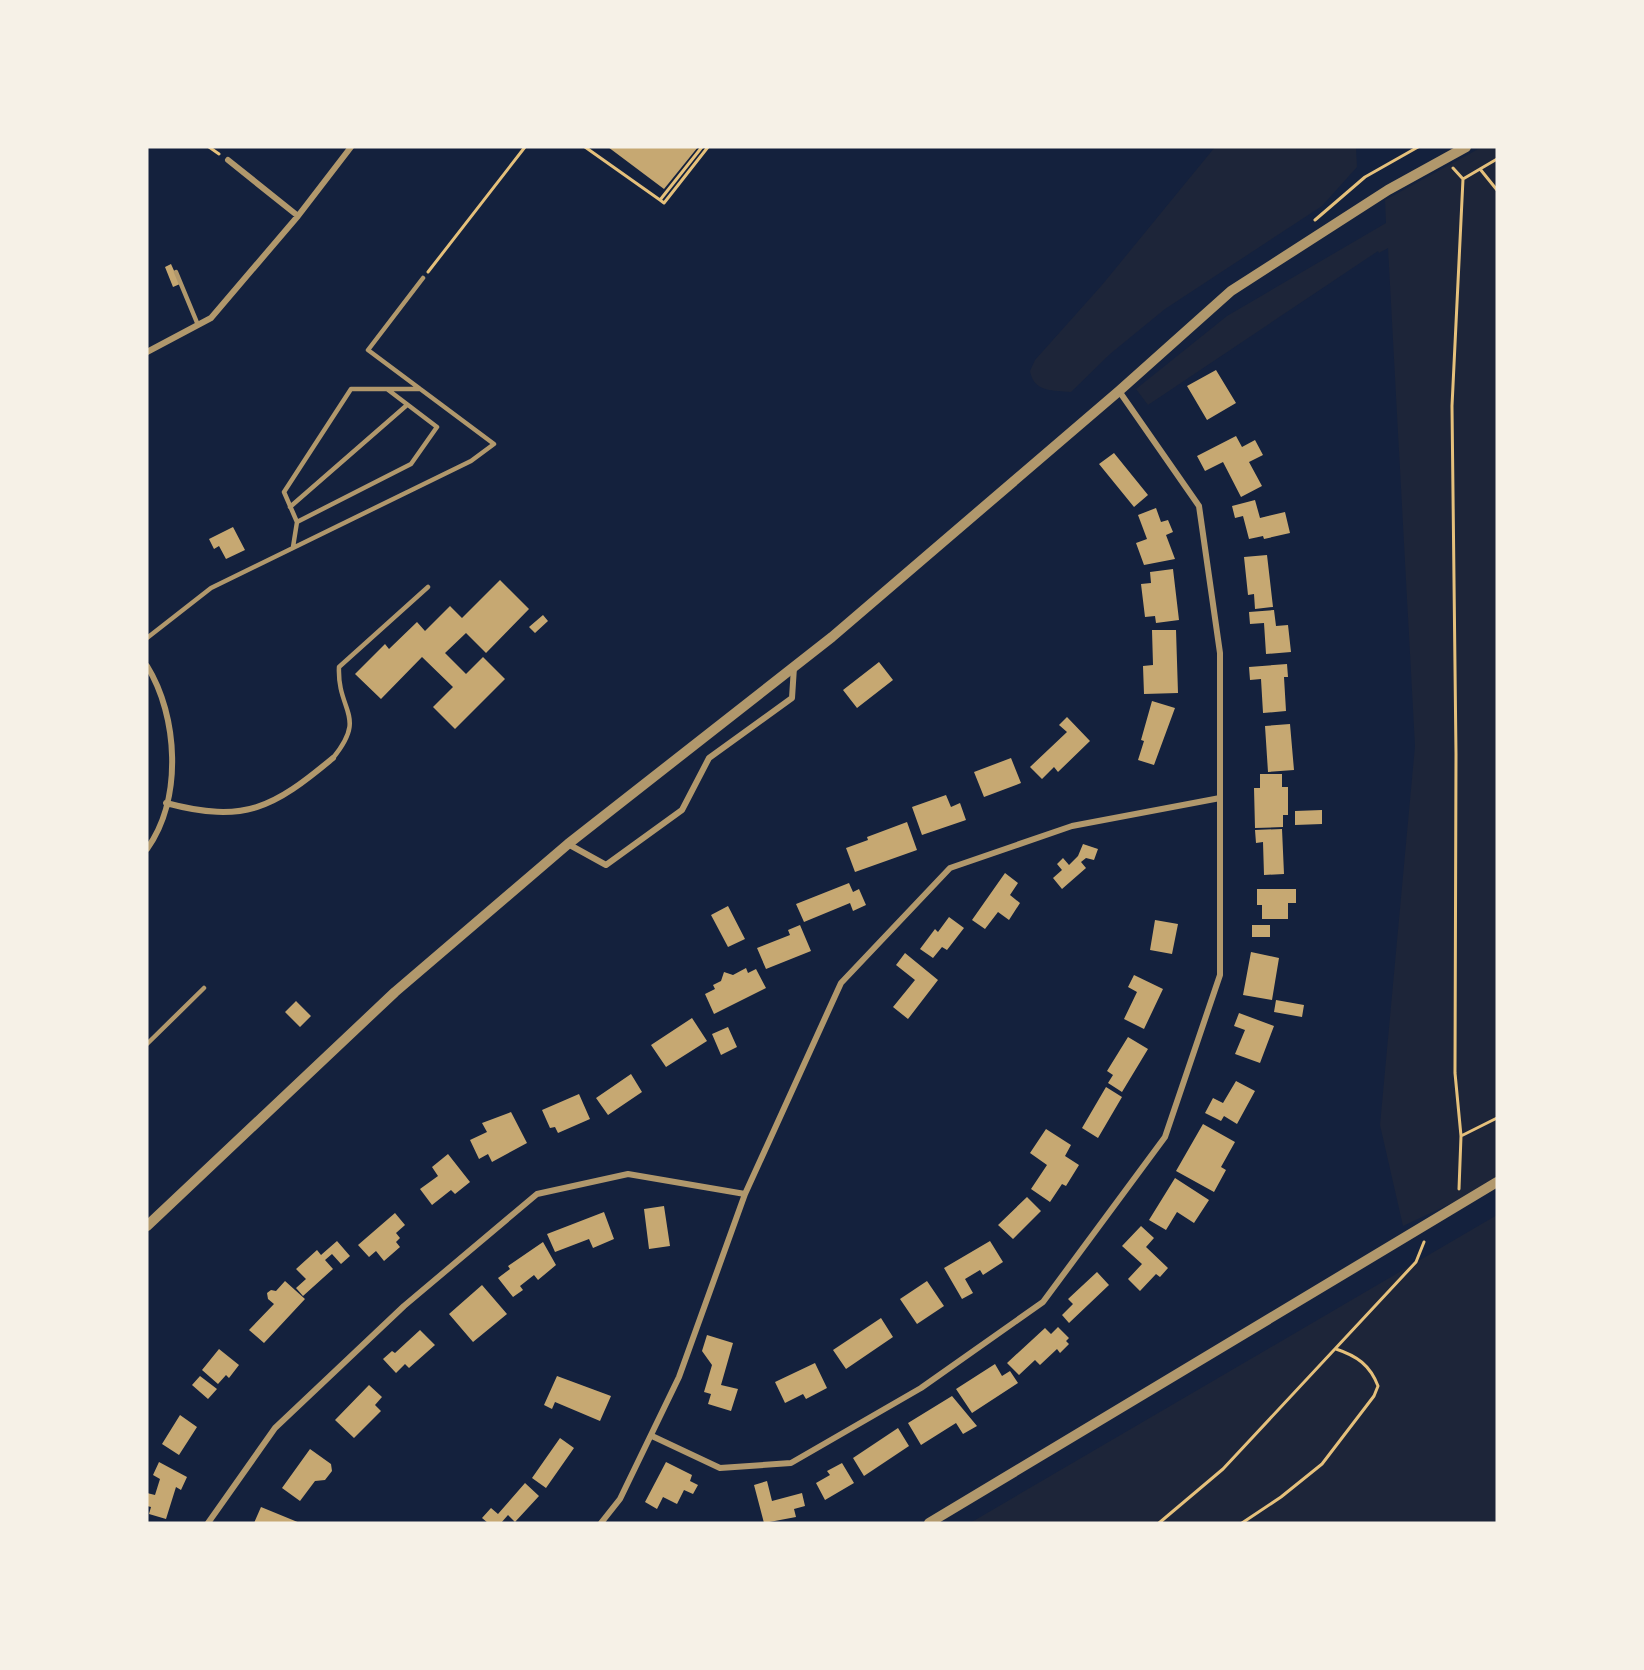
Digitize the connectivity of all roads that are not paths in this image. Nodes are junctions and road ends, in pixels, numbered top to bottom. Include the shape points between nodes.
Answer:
1 (351, 147) edge
2 (1466, 147) edge
3 (228, 160) dead end
4 (298, 216) junction
5 (176, 272) dead end
6 (423, 278) road end
7 (198, 325) junction
8 (147, 352) edge
9 (387, 389) junction
10 (420, 389) junction
11 (1119, 391) junction
12 (407, 405) junction
13 (291, 507) junction
14 (297, 522) junction
15 (293, 547) junction
16 (428, 587) dead end
17 (147, 638) edge
18 (147, 666) edge
19 (794, 667) junction
20 (333, 758) joint
21 (1220, 798) junction
22 (166, 803) junction
23 (568, 844) junction
24 (147, 849) edge
25 (204, 988) dead end
26 (147, 1044) edge
27 (1497, 1182) edge
28 (745, 1194) junction
29 (147, 1226) edge
30 (652, 1436) junction
31 (208, 1523) edge
32 (602, 1523) edge
33 (929, 1523) edge

1 - 4 street
2 - 11 street via 1388,190 1232,291
3 - 4 street
4 - 7 street via 211,318
5 - 7 lane
6 - 10 lane via 368,350
7 - 8 street
9 - 10 lane
9 - 12 lane
9 - 13 lane via 351,389 284,492
10 - 15 lane via 494,444 471,461
11 - 19 street
11 - 21 street via 1199,506 1220,653
12 - 13 lane
12 - 14 lane via 436,427 411,464
13 - 14 lane
14 - 15 lane
15 - 17 lane via 211,588
16 - 20 lane via 339,667 338,683 351,722 348,740
18 - 22 street via 167,711 174,754
19 - 23 street
19 - 23 street via 792,698 709,758 682,810 606,865
20 - 22 street via 297,788 268,805 229,814
21 - 28 street via 1072,826 950,868 841,983
21 - 30 street via 1220,975 1165,1137 1043,1302 921,1388 791,1463 720,1467
22 - 24 street
23 - 29 street via 395,992
25 - 26 lane
27 - 33 street
28 - 30 street via 679,1377
28 - 31 street via 628,1174 537,1194 404,1306 275,1428
30 - 32 street via 620,1499

